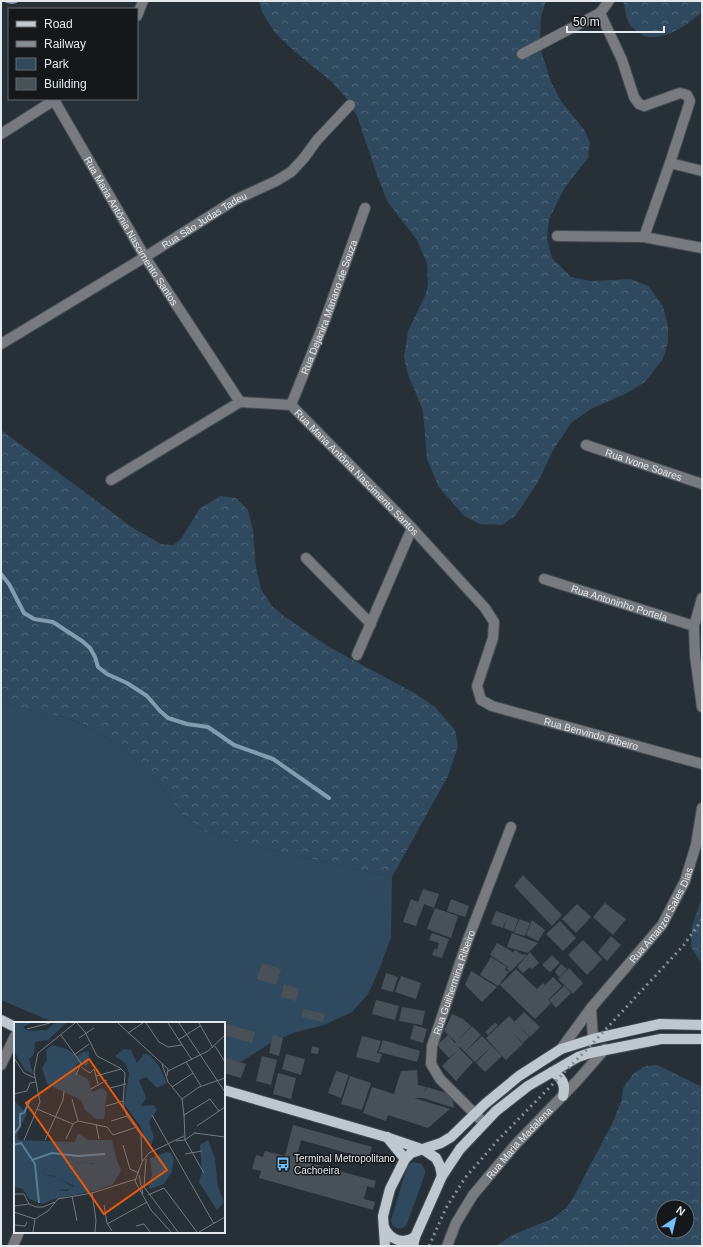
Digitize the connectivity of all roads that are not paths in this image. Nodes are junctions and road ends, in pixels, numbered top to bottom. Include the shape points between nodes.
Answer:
1 (143, 1) edge
2 (609, 1) edge
3 (600, 13) junction
4 (138, 14) edge
5 (522, 54) dead end
6 (55, 100) edge
7 (350, 105) dead end
8 (1, 134) edge
9 (670, 162) junction
10 (702, 172) edge
11 (366, 208) dead end
12 (557, 236) dead end
13 (644, 237) junction
14 (702, 248) edge
15 (145, 257) junction
16 (1, 344) edge
17 (240, 402) junction
18 (292, 405) junction
19 (586, 445) dead end
20 (111, 480) dead end
21 (702, 484) edge
22 (412, 528) junction
23 (306, 558) dead end
24 (544, 579) dead end
25 (702, 598) edge
26 (371, 624) junction
27 (694, 626) junction
28 (357, 656) dead end
29 (481, 700) joint
30 (702, 707) edge
31 (702, 764) edge
32 (702, 808) edge
33 (511, 827) dead end
34 (591, 1008) junction
35 (1, 1020) edge
36 (702, 1025) edge
37 (14, 1026) edge
38 (14, 1038) edge
39 (593, 1039) junction
40 (702, 1039) edge
41 (561, 1049) junction
42 (605, 1049) junction
43 (1, 1065) edge
44 (552, 1072) junction
45 (225, 1090) edge
46 (563, 1096) junction
47 (474, 1114) junction
48 (484, 1123) junction
49 (386, 1137) junction
50 (424, 1150) junction
51 (405, 1159) junction
52 (442, 1176) junction
53 (384, 1227) junction
54 (19, 1233) edge
55 (414, 1242) edge
56 (13, 1246) edge
57 (385, 1246) edge
58 (447, 1246) edge

1 - 4 street
2 - 3 street
3 - 5 street
3 - 9 street via 639,104 644,106 680,93 687,95 690,101
6 - 8 street
6 - 15 street, Rua Maria Antônia Nascimento Santos
7 - 15 street, Rua São Judas Tadeu via 291,172 235,200
9 - 10 street
9 - 13 street
11 - 18 street, Rua Dejanira Mariano de Souza
12 - 13 street
13 - 14 street
15 - 16 street, Rua São Judas Tadeu
15 - 17 street, Rua Maria Antônia Nascimento Santos
17 - 18 street, Rua Maria Antônia Nascimento Santos
17 - 20 street
18 - 22 street, Rua Maria Antônia Nascimento Santos
19 - 21 street, Rua Ivone Soares
22 - 26 street
22 - 29 street, Rua Maria Antônia Nascimento Santos via 485,608 494,622 493,638 477,686
23 - 26 street
24 - 27 street, Rua Antoninho Portela
25 - 27 street
26 - 28 street
27 - 30 street
29 - 31 street, Rua Benvindo Ribeiro via 492,706
32 - 34 street, Rua Amanzor Sales Dias via 696,845 685,881 662,925
33 - 47 street, Rua Guilhermina Ribeiro via 467,942 432,1046 431,1064 440,1079
34 - 39 street
34 - 41 street, Rua Amanzor Sales Dias
35 - 37 main road
36 - 39 main road via 660,1024
38 - 43 street
39 - 41 main road
40 - 42 main road via 662,1039
41 - 47 main road via 519,1076
42 - 44 main road via 582,1056
42 - 46 street, Rua Maria Madalena
44 - 46 main road via 563,1081
44 - 48 main road via 528,1086
45 - 49 main road
46 - 58 street, Rua Maria Madalena via 516,1144 473,1195 456,1223
47 - 48 street, Rua Guilhermina Ribeiro
47 - 50 main road via 450,1137
48 - 52 main road via 460,1149
49 - 50 main road
49 - 51 main road
50 - 51 main road via 416,1151
50 - 52 main road via 437,1160
51 - 53 main road via 390,1189 383,1216
52 - 55 main road
53 - 55 main road via 389,1236 398,1241
53 - 57 main road
54 - 56 street

